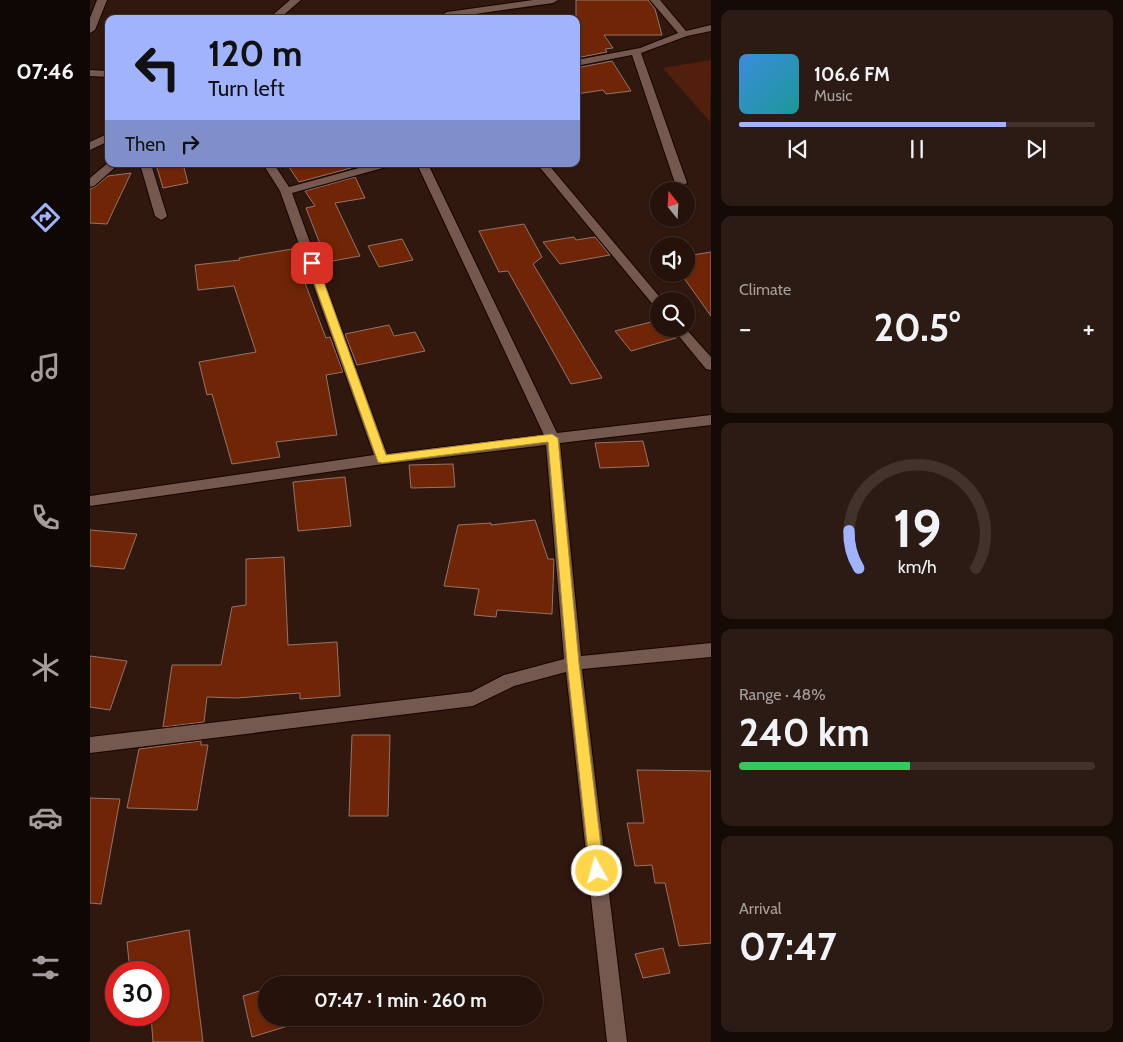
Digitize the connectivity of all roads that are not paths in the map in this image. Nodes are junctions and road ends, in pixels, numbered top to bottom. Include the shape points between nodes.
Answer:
1 (102, 0) edge
2 (296, 0) edge
3 (553, 0) edge
4 (655, 0) edge
5 (278, 15) edge
6 (447, 15) dead end
7 (93, 16) edge
8 (710, 28) edge
9 (90, 30) edge
10 (684, 34) junction
11 (636, 52) junction
12 (580, 62) edge
13 (90, 73) edge
14 (105, 74) edge
15 (90, 138) edge
16 (105, 138) edge
17 (105, 139) edge
18 (90, 147) edge
19 (110, 167) edge
20 (146, 167) edge
21 (271, 167) edge
22 (375, 167) edge
23 (423, 167) edge
24 (545, 167) edge
25 (681, 182) edge
26 (90, 184) edge
27 (286, 191) junction
28 (161, 216) dead end
29 (650, 293) edge
30 (686, 337) edge
31 (710, 366) edge
32 (710, 420) edge
33 (552, 438) junction
34 (382, 459) junction
35 (90, 500) edge
36 (710, 650) edge
37 (573, 663) junction
38 (90, 745) edge
39 (617, 1042) edge

1 - 7 street
2 - 5 street
3 - 6 street
4 - 10 street
7 - 9 street
8 - 10 street
10 - 11 street
11 - 12 street
11 - 25 street
13 - 14 street
15 - 16 street
17 - 18 street
19 - 26 street
20 - 28 street
21 - 27 street
22 - 27 street
23 - 33 street
24 - 29 street
27 - 34 street
30 - 31 street
32 - 33 street
33 - 34 street
33 - 37 street
34 - 35 street
36 - 37 street
37 - 38 street via 510,680 472,699
37 - 39 street

